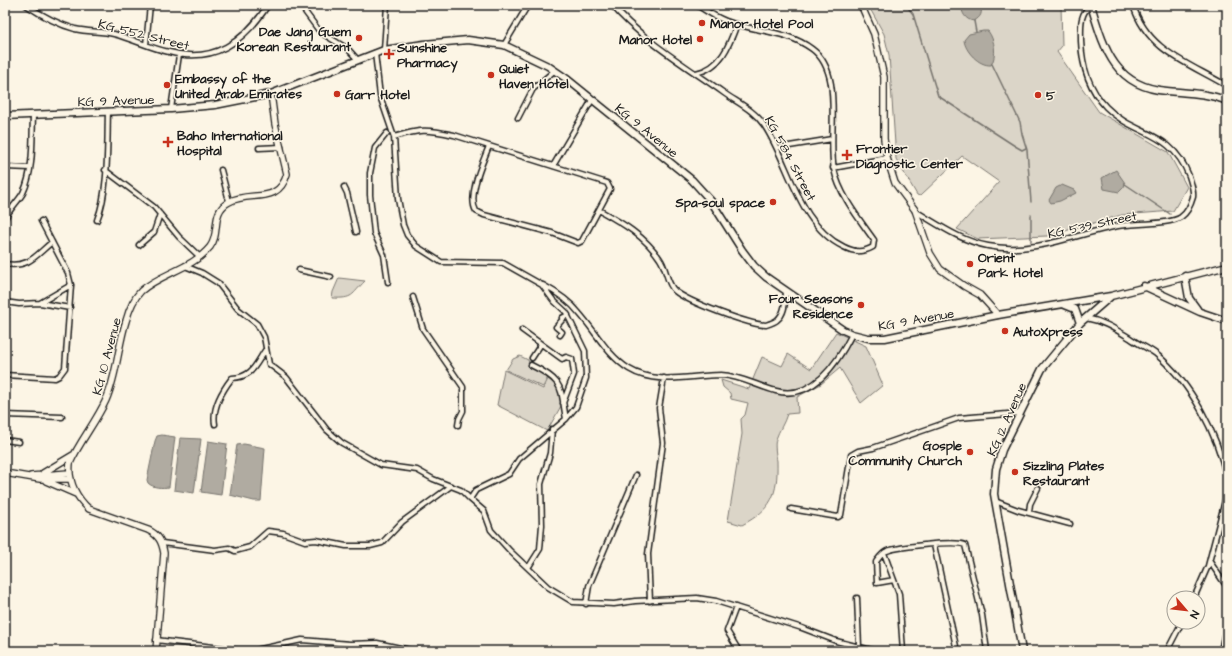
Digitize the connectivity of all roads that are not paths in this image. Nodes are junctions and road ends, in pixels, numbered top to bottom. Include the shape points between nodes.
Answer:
1 (26, 5) edge
2 (150, 5) edge
3 (268, 5) edge
4 (300, 5) edge
5 (387, 5) edge
6 (528, 5) edge
7 (612, 5) edge
8 (697, 5) edge
9 (861, 5) edge
10 (1091, 5) edge
11 (1133, 5) edge
12 (737, 24) junction
13 (146, 45) junction
14 (504, 45) junction
15 (384, 50) junction
16 (375, 53) junction
17 (179, 55) junction
18 (356, 59) junction
19 (554, 71) junction
20 (696, 73) junction
21 (1227, 86) edge
22 (271, 94) junction
23 (592, 100) junction
24 (1227, 102) edge
25 (171, 109) junction
26 (108, 111) junction
27 (33, 115) junction
28 (5, 116) edge
29 (518, 118) dead end
30 (387, 133) dead end
31 (394, 137) junction
32 (832, 139) junction
33 (489, 146) junction
34 (281, 147) junction
35 (259, 148) dead end
36 (777, 148) junction
37 (887, 158) junction
38 (553, 166) junction
39 (5, 167) edge
40 (30, 168) junction
41 (833, 168) junction
42 (105, 170) junction
43 (221, 170) dead end
44 (344, 187) dead end
45 (229, 202) junction
46 (599, 210) junction
47 (915, 210) junction
48 (160, 214) junction
49 (5, 217) edge
50 (97, 220) dead end
51 (42, 221) dead end
52 (356, 232) dead end
53 (52, 242) junction
54 (139, 245) dead end
55 (200, 257) junction
56 (5, 264) edge
57 (1226, 265) edge
58 (184, 266) junction
59 (299, 270) dead end
60 (1185, 276) junction
61 (331, 277) dead end
62 (388, 282) dead end
63 (71, 284) junction
64 (542, 285) junction
65 (1144, 286) junction
66 (786, 292) junction
67 (1111, 296) junction
68 (413, 297) dead end
69 (1092, 299) junction
70 (5, 302) edge
71 (40, 303) junction
72 (1062, 304) junction
73 (70, 308) junction
74 (1093, 310) junction
75 (1200, 312) junction
76 (568, 315) junction
77 (998, 315) junction
78 (1086, 318) junction
79 (1227, 321) edge
80 (1080, 323) junction
81 (522, 330) dead end
82 (852, 334) junction
83 (560, 335) dead end
84 (541, 344) junction
85 (266, 349) junction
86 (532, 358) dead end
87 (531, 364) dead end
88 (5, 375) edge
89 (664, 378) junction
90 (563, 403) junction
91 (1020, 413) junction
92 (5, 415) edge
93 (62, 417) dead end
94 (566, 419) junction
95 (215, 424) dead end
96 (458, 425) dead end
97 (552, 429) junction
98 (5, 440) edge
99 (19, 442) dead end
100 (74, 455) junction
101 (5, 473) edge
102 (636, 475) dead end
103 (70, 476) junction
104 (40, 477) junction
105 (1227, 479) edge
106 (451, 486) junction
107 (1038, 488) dead end
108 (76, 494) junction
109 (1227, 495) edge
110 (470, 499) junction
111 (995, 501) junction
112 (791, 509) dead end
113 (1029, 512) junction
114 (1070, 524) dead end
115 (162, 543) junction
116 (934, 545) junction
117 (884, 553) junction
118 (1210, 562) junction
119 (528, 568) junction
120 (894, 580) junction
121 (1227, 587) edge
122 (1198, 590) edge
123 (857, 598) dead end
124 (650, 601) junction
125 (586, 604) junction
126 (736, 607) junction
127 (1227, 622) edge
128 (1178, 630) edge
129 (155, 640) junction
130 (859, 646) junction
131 (156, 651) edge
132 (428, 651) edge
133 (739, 651) edge
134 (875, 651) edge
135 (903, 651) edge
136 (957, 651) edge
137 (987, 651) edge
138 (1022, 651) edge
139 (1166, 651) edge
140 (1221, 651) edge

1 - 13 street, KG 552 Street via 67,26 114,34
2 - 13 street
3 - 17 street, KG 552 Street via 252,27 232,45 203,55
4 - 18 street via 320,32 348,49
5 - 15 street
6 - 14 street
7 - 20 street, KG 584 Street via 631,24
8 - 12 street via 714,16
9 - 37 street via 874,34 884,77 884,139
10 - 24 main road via 1103,45 1113,63 1128,78 1151,88 1216,97
10 - 47 street, KG 539 Street via 1082,15 1081,28 1082,53 1088,80 1094,92 1114,115 1161,139 1172,148 1184,164 1193,196 1182,217 1119,226 1038,246 1011,249 989,247 961,238
11 - 21 street via 1143,29 1160,47
12 - 20 street via 719,62 705,72
12 - 32 street via 791,37 814,50 828,73 834,112
13 - 17 street, KG 552 Street
14 - 15 main road, KG 9 Avenue via 468,40
14 - 19 main road, KG 9 Avenue
15 - 16 main road, KG 9 Avenue
16 - 18 main road, KG 9 Avenue
16 - 31 street via 380,96
17 - 25 street
18 - 22 main road, KG 9 Avenue
19 - 23 main road, KG 9 Avenue
19 - 29 street via 533,89
20 - 36 street, KG 584 Street via 758,116
22 - 25 main road, KG 9 Avenue via 215,105
22 - 34 street
23 - 38 street
23 - 66 main road, KG 9 Avenue via 705,192 754,266
25 - 26 main road, KG 9 Avenue
26 - 27 main road, KG 9 Avenue
26 - 42 street
27 - 28 main road, KG 9 Avenue
27 - 40 street
30 - 62 street via 375,148 370,173 370,195 374,233 384,255
31 - 33 street via 426,129
31 - 64 street via 398,199 403,225 416,246 442,262 451,264 503,263
32 - 36 street
32 - 41 street
33 - 38 street
33 - 46 street via 473,198 479,213 552,233 578,243 582,241
34 - 35 street
34 - 45 street via 287,174 280,187 262,196 244,197
36 - 41 street, KG 584 Street via 798,195 825,234 835,242 855,251 869,249 874,244 840,187
37 - 41 street
37 - 47 street via 895,182
38 - 46 street via 609,184 610,189
39 - 40 street
40 - 49 street via 23,194
42 - 48 street
42 - 50 street via 102,208
43 - 45 street
44 - 52 street
45 - 55 street, KG 10 Avenue via 223,205 217,214 214,240
46 - 66 street via 644,239 660,259 670,286 676,292 706,307 766,325 777,320 783,313
47 - 77 street via 930,252 940,269 980,295
48 - 54 street via 154,232
48 - 55 street
51 - 53 street
53 - 56 street via 23,265
53 - 63 street
55 - 58 street, KG 10 Avenue
57 - 60 main road, KG 9 Avenue
58 - 85 street via 218,283 238,309 257,324
58 - 100 street, KG 10 Avenue via 152,284 135,299 125,325 107,399
59 - 61 street
60 - 65 main road, KG 9 Avenue
60 - 75 main road via 1189,298
63 - 71 street
63 - 73 street
64 - 76 street
64 - 89 street via 578,311 611,355 621,363 645,376
65 - 67 main road, KG 9 Avenue
65 - 75 main road
66 - 82 main road, KG 9 Avenue
67 - 69 main road, KG 9 Avenue
67 - 74 main road, KG 12 Avenue
68 - 96 street via 423,329 463,387 463,411
69 - 72 main road, KG 9 Avenue
69 - 74 main road
70 - 71 street
71 - 73 street
72 - 77 main road, KG 9 Avenue
72 - 80 main road via 1075,309
73 - 88 street via 66,362 60,376 48,378
74 - 78 main road, KG 12 Avenue
75 - 79 main road
76 - 83 street via 562,318 556,327 562,332
76 - 94 street via 585,351 587,368 581,395 576,407
77 - 82 main road, KG 9 Avenue via 885,338 868,338
78 - 80 main road, KG 12 Avenue
78 - 105 street via 1099,320 1155,354 1190,392 1201,410 1221,456
80 - 91 main road, KG 12 Avenue via 1042,369
81 - 84 street
82 - 89 street via 842,354 827,373 809,386 792,392 775,391 734,376
84 - 86 street
84 - 90 street via 562,360 566,357 574,362 574,374
85 - 95 street via 250,373 243,378 232,378 228,383 218,401
85 - 106 street via 269,364 286,377 327,430 342,443 381,465 417,470
87 - 90 street via 560,386
89 - 124 street via 659,408 663,443 648,554
90 - 94 street
91 - 111 main road, KG 12 Avenue via 996,469 993,485
91 - 112 street via 959,418 858,451 851,455 841,515 838,517
92 - 93 street
94 - 97 street
97 - 110 street via 519,459 509,474 478,489
97 - 119 street via 550,453 541,484 540,549
98 - 99 street
100 - 103 street, KG 10 Avenue via 70,463
100 - 104 street
101 - 104 street
102 - 125 street via 589,586
103 - 104 street
103 - 108 street
104 - 108 street
106 - 110 street via 461,490
106 - 115 street via 402,522 382,543 370,546 305,541 268,531 250,547 235,551 229,548 215,550
107 - 113 street
108 - 115 street via 89,509 148,530
109 - 118 street
110 - 119 street via 484,511 491,530
111 - 113 street
111 - 138 main road, KG 12 Avenue
113 - 114 street
115 - 129 street via 164,553
116 - 117 street via 895,549
116 - 136 street
116 - 137 street via 965,545 982,615
117 - 120 street
117 - 120 street via 876,562 877,583
118 - 121 street
118 - 122 street
119 - 125 street via 548,587 567,599
120 - 135 street via 899,594
123 - 130 street
124 - 125 street
124 - 126 street via 697,598 724,602
126 - 130 street via 836,641
126 - 133 street via 727,631
127 - 140 street
128 - 139 street
129 - 131 street
129 - 132 street via 238,650 256,650 302,640 342,644 377,643
130 - 134 street

